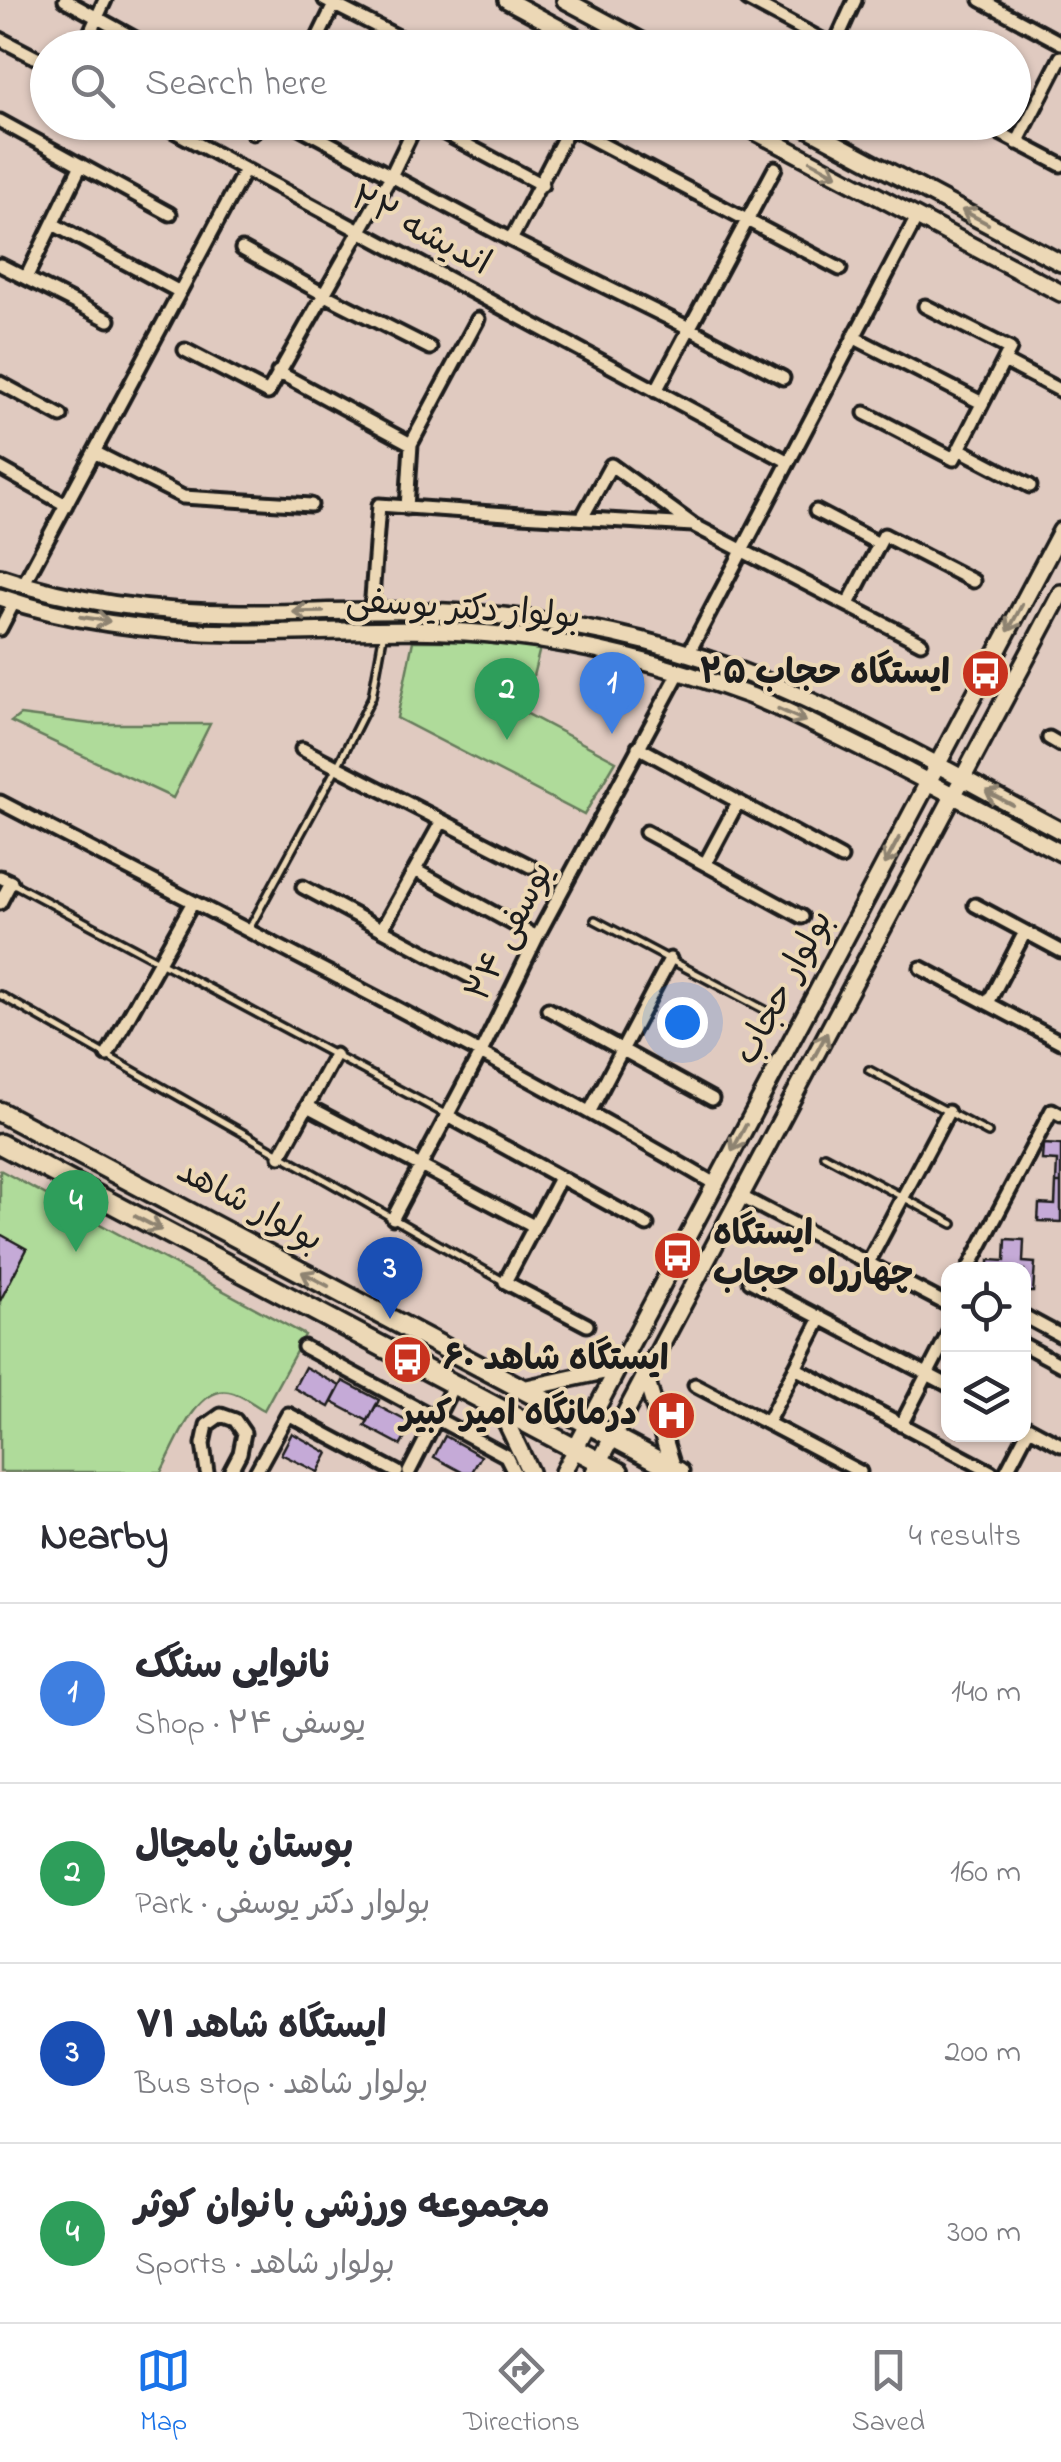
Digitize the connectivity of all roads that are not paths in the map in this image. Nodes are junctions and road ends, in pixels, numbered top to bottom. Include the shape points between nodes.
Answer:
1 (65, 0) edge
2 (105, 0) edge
3 (507, 0) edge
4 (564, 0) edge
5 (748, 0) edge
6 (855, 0) edge
7 (981, 0) edge
8 (330, 2) edge
9 (96, 17) junction
10 (90, 30) edge
11 (119, 30) edge
12 (320, 30) edge
13 (385, 30) edge
14 (563, 30) edge
15 (620, 30) edge
16 (804, 30) edge
17 (843, 30) edge
18 (0, 39) edge
19 (1061, 43) edge
20 (30, 55) edge
21 (1061, 58) edge
22 (1031, 114) edge
23 (0, 121) edge
24 (30, 137) edge
25 (35, 140) edge
26 (191, 140) edge
27 (324, 140) edge
28 (411, 140) edge
29 (456, 140) edge
30 (559, 140) edge
31 (606, 140) edge
32 (771, 140) edge
33 (830, 140) edge
34 (1012, 140) edge
35 (1016, 142) joint
36 (81, 165) junction
37 (1061, 165) edge
38 (775, 168) dead end
39 (245, 170) junction
40 (391, 176) junction
41 (542, 185) junction
42 (170, 214) dead end
43 (917, 217) junction
44 (748, 220) junction
45 (53, 224) junction
46 (360, 232) junction
47 (512, 240) junction
48 (242, 249) dead end
49 (1061, 263) edge
50 (0, 265) edge
51 (840, 269) dead end
52 (26, 278) junction
53 (180, 292) junction
54 (1061, 294) edge
55 (325, 295) junction
56 (925, 306) dead end
57 (478, 319) dead end
58 (109, 320) dead end
59 (689, 328) junction
60 (853, 337) junction
61 (430, 348) dead end
62 (185, 350) dead end
63 (1004, 361) junction
64 (278, 372) junction
65 (783, 378) dead end
66 (0, 383) edge
67 (656, 391) junction
68 (1061, 391) edge
69 (982, 403) junction
70 (865, 413) dead end
71 (61, 416) dead end
72 (411, 444) junction
73 (959, 449) junction
74 (94, 452) junction
75 (788, 461) junction
76 (0, 468) edge
77 (1030, 486) dead end
78 (311, 505) dead end
79 (66, 506) junction
80 (407, 508) junction
81 (816, 511) dead end
82 (582, 518) junction
83 (693, 525) junction
84 (1061, 532) edge
85 (881, 539) junction
86 (742, 549) junction
87 (0, 577) edge
88 (973, 581) dead end
89 (23, 585) junction
90 (1061, 593) edge
91 (7, 600) edge
92 (848, 604) junction
93 (371, 612) junction
94 (0, 629) edge
95 (384, 630) junction
96 (921, 643) dead end
97 (688, 654) junction
98 (680, 671) junction
99 (1048, 738) dead end
100 (1061, 745) edge
101 (638, 747) junction
102 (302, 749) dead end
103 (937, 765) junction
104 (337, 767) junction
105 (962, 778) junction
106 (928, 782) junction
107 (953, 795) junction
108 (0, 802) edge
109 (738, 802) junction
110 (442, 821) junction
111 (1061, 831) edge
112 (646, 832) dead end
113 (1061, 853) edge
114 (840, 858) dead end
115 (704, 864) junction
116 (530, 866) dead end
117 (415, 870) junction
118 (6, 880) edge
119 (304, 887) dead end
120 (193, 902) junction
121 (0, 903) edge
122 (975, 905) dead end
123 (802, 918) dead end
124 (596, 920) dead end
125 (382, 929) junction
126 (248, 931) junction
127 (1025, 932) junction
128 (538, 936) junction
129 (1061, 951) edge
130 (670, 960) junction
131 (158, 962) junction
132 (921, 968) dead end
133 (469, 976) dead end
134 (0, 996) edge
135 (988, 1003) junction
136 (548, 1008) dead end
137 (765, 1010) dead end
138 (1061, 1042) edge
139 (622, 1050) junction
140 (481, 1052) junction
141 (335, 1054) junction
142 (107, 1055) junction
143 (870, 1070) dead end
144 (712, 1099) dead end
145 (307, 1106) junction
146 (590, 1111) junction
147 (0, 1112) edge
148 (948, 1112) junction
149 (1061, 1115) edge
150 (448, 1116) junction
151 (988, 1134) dead end
152 (0, 1144) edge
153 (824, 1155) dead end
154 (280, 1156) junction
155 (421, 1165) junction
156 (560, 1178) junction
157 (715, 1184) junction
158 (740, 1196) junction
159 (903, 1198) junction
160 (393, 1218) junction
161 (953, 1224) dead end
162 (534, 1226) junction
163 (646, 1226) dead end
164 (972, 1262) edge
165 (868, 1263) junction
166 (750, 1281) dead end
167 (505, 1282) junction
168 (941, 1302) edge
169 (821, 1318) junction
170 (1031, 1320) edge
171 (588, 1325) dead end
172 (1061, 1336) edge
173 (304, 1347) dead end
174 (941, 1348) edge
175 (1031, 1349) edge
176 (1061, 1365) edge
177 (618, 1368) junction
178 (795, 1368) junction
179 (928, 1374) junction
180 (645, 1375) junction
181 (941, 1382) edge
182 (454, 1384) junction
183 (695, 1385) dead end
184 (522, 1389) junction
185 (500, 1409) junction
186 (436, 1419) junction
187 (767, 1422) junction
188 (588, 1424) junction
189 (902, 1424) junction
190 (1031, 1430) edge
191 (612, 1437) junction
192 (1019, 1442) edge
193 (1061, 1445) edge
194 (575, 1449) junction
195 (596, 1467) edge
196 (676, 1470) edge
197 (207, 1472) edge
198 (230, 1472) edge
199 (256, 1472) edge
200 (396, 1472) edge
201 (409, 1472) edge
202 (514, 1472) edge
203 (530, 1472) edge
204 (563, 1472) edge
205 (619, 1472) edge
206 (860, 1472) edge
207 (991, 1472) edge
208 (1006, 1472) edge

1 - 9 street
2 - 9 street
3 - 14 main road
4 - 15 main road
5 - 16 street
6 - 17 street
7 - 19 street
8 - 12 street
8 - 13 street
9 - 10 street
9 - 11 street
18 - 20 street
21 - 22 street
23 - 24 street
25 - 36 street
26 - 39 street, اندیشه ۲۲
27 - 40 street
28 - 40 street
29 - 41 street
30 - 41 street
31 - 44 street
32 -> 43 main road
49 -> 33 main road
34 - 35 street
35 - 37 street
36 - 42 street
36 - 45 street
38 - 44 street
39 - 46 street, اندیشه ۲۲
39 - 53 street
40 - 46 street
40 - 47 street
41 - 47 street
43 - 54 main road
43 - 60 street
44 - 51 street
44 - 59 street
45 - 52 street
45 - 53 street
46 - 55 street
46 - 67 street, اندیشه ۲۲
47 - 59 street
48 - 55 street
50 - 52 street
52 - 58 street
53 - 74 street
55 - 61 street
55 - 64 street
56 - 63 street via 1010,350
57 - 72 street
59 - 65 street
59 - 67 street
60 - 69 street
60 - 75 street
62 - 64 street via 268,392
63 - 68 street
63 - 69 street
64 - 72 street
66 - 71 street
67 - 75 street, اندیشه ۲۲
69 - 73 street
70 - 73 street via 954,459
72 - 80 street
73 - 77 street
74 - 78 street via 183,498
74 - 79 street
75 - 86 street
76 - 79 street
79 - 89 street
80 - 82 street
80 - 93 street via 379,504
81 - 85 street
82 - 83 street
82 - 83 street via 611,465
83 - 86 street
84 -> 103 main road, بولوار حجاب
85 - 88 street
85 - 92 street
86 - 92 street
86 - 97 street
87 - 89 main road, بولوار دکتر یوسفی
89 - 91 main road
93 -> 89 main road, بولوار دکتر یوسفی via 160,610
90 - 105 main road, بولوار حجاب
91 - 94 street
91 -> 95 main road, بولوار دکتر یوسفی via 158,628
92 - 96 street
93 - 97 main road, بولوار دکتر یوسفی via 510,616
95 - 98 main road, بولوار دکتر یوسفی via 595,648
95 - 104 lane via 372,697
97 - 98 main road
97 - 103 main road, بولوار دکتر یوسفی via 829,710
98 - 101 street, یوسفی ۲۴
98 -> 106 main road, بولوار دکتر یوسفی via 754,698
99 - 100 street
101 - 109 street
101 - 128 street, یوسفی ۲۴
102 - 104 street
103 - 105 main road, بولوار دکتر یوسفی
103 - 106 main road, بولوار حجاب
104 - 110 street
104 - 126 lane
105 - 107 main road, بولوار حجاب
111 -> 105 main road, بولوار دکتر یوسفی
106 - 107 main road, بولوار دکتر یوسفی
106 -> 157 main road, بولوار حجاب
107 - 113 main road, بولوار دکتر یوسفی
158 -> 107 main road, بولوار حجاب
108 - 120 street
109 - 114 street
109 - 115 street
110 - 116 street
110 - 117 street
112 - 115 street
115 - 123 street
117 - 125 street
117 - 128 street
118 - 121 street
118 - 131 lane
119 - 125 street
120 - 126 street
120 - 131 street
122 - 127 street
124 - 130 lane
125 - 133 street
126 - 140 street
127 - 129 street
127 - 135 street
128 - 140 street, یوسفی ۲۴
130 - 137 lane
130 - 139 street
131 - 141 lane
131 - 142 street
132 - 135 street
134 - 142 lane
135 - 138 street
136 - 139 street
139 - 144 street
139 - 146 street
140 - 146 street
140 - 150 street, یوسفی ۲۴
141 - 145 street
141 - 150 lane
142 - 154 lane
143 - 148 lane
145 - 154 street
145 - 155 street
146 - 157 street
184 -> 147 main road, بولوار شاهد
148 - 151 lane
148 - 159 street
149 - 164 street via 1052,1110
150 - 155 street, یوسفی ۲۴
150 - 156 street
152 -> 182 main road, بولوار شاهد
153 - 159 lane
154 - 160 lane
155 - 160 street, یوسفی ۲۴
155 - 162 street
156 - 162 street
156 - 163 street
157 - 177 main road, بولوار حجاب
158 - 165 street
158 - 180 main road, بولوار حجاب
159 - 161 lane
159 - 165 street
160 - 167 lane
162 - 167 street
165 - 168 street
166 - 169 street
167 - 171 street
169 - 178 street
169 - 179 street
170 - 172 street
173 - 186 street
174 - 179 street
175 - 176 street
177 - 184 main road
177 - 188 main road, بولوار حجاب
178 - 187 street
178 - 189 street
179 - 181 street
179 - 189 street
180 - 191 main road, بولوار حجاب
180 - 196 main road
182 - 185 main road, بولوار شاهد
182 - 186 street
183 - 187 street
184 - 188 main road, بولوار شاهد
185 - 194 main road, بولوار شاهد
185 - 203 main road
186 - 201 street
186 - 202 street via 506,1456
187 - 206 street
188 - 191 main road, بولوار شاهد
188 - 194 main road, بولوار حجاب
189 - 207 street
190 - 193 street
191 - 195 main road, بولوار حجاب
191 - 196 main road, بولوار شاهد
192 - 208 street
194 - 195 main road, بولوار شاهد
194 - 204 main road, بولوار حجاب
195 - 205 main road, بولوار شاهد
197 - 198 street via 207,1425 222,1415 244,1433
199 - 200 street via 288,1414

